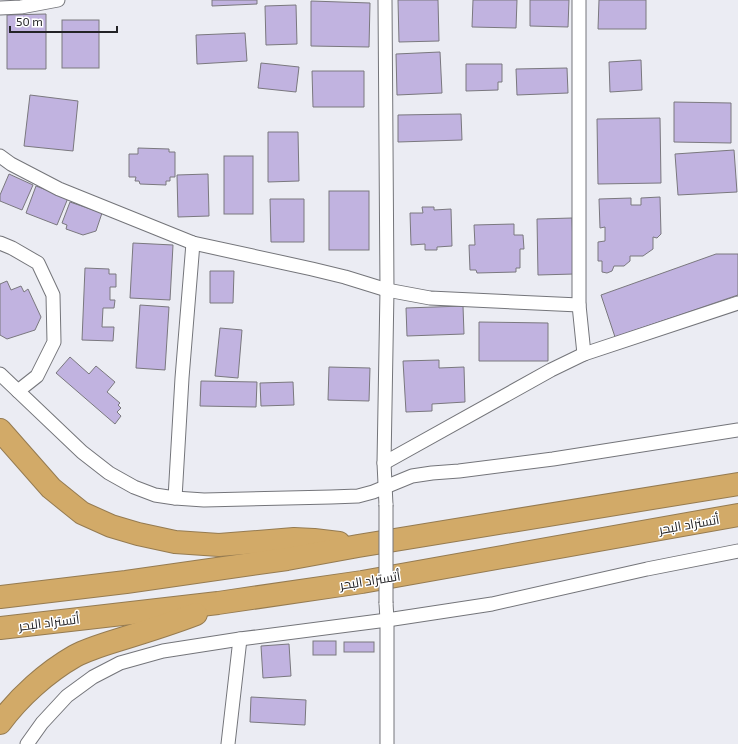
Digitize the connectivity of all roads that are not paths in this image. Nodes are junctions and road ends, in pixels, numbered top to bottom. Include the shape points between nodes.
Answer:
1 (58, 0) edge
2 (385, 0) edge
3 (579, 0) edge
4 (0, 8) edge
5 (0, 156) edge
6 (0, 243) edge
7 (193, 243) junction
8 (387, 290) junction
9 (738, 303) edge
10 (579, 305) junction
11 (584, 354) junction
12 (0, 374) edge
13 (18, 391) junction
14 (0, 430) edge
15 (738, 430) edge
16 (384, 463) junction
17 (738, 484) edge
18 (385, 487) junction
19 (175, 498) junction
20 (738, 516) edge
21 (358, 546) junction
22 (738, 551) edge
23 (0, 597) edge
24 (218, 603) junction
25 (387, 620) junction
26 (0, 628) edge
27 (240, 639) junction
28 (0, 723) edge
29 (27, 744) edge
30 (228, 744) edge
31 (387, 744) edge

1 - 4 street
2 - 8 street
3 - 10 street
5 - 7 street via 59,190
6 - 13 street via 38,263 53,295 54,342 37,376
7 - 8 street via 312,269
7 - 19 street
8 - 10 street via 430,298
8 - 16 street
9 - 11 street
10 - 11 street
11 - 16 street
12 - 13 street
13 - 19 street via 82,452 109,473 155,495
14 - 21 highway via 51,488 82,513 111,526 175,542 219,544 294,539
15 - 18 street via 553,459 412,476
16 - 18 street
17 - 21 highway
18 - 19 street via 358,496 204,500
18 - 25 street, bridge
20 - 24 highway, أتستراد البحر via 370,581
21 - 23 highway via 126,582
22 - 25 street via 492,604
24 - 26 highway, أتستراد البحر
24 - 28 highway via 179,621 76,656 32,688
25 - 27 street
25 - 31 street
27 - 29 street via 163,650 120,663 93,677 67,696
27 - 30 street

